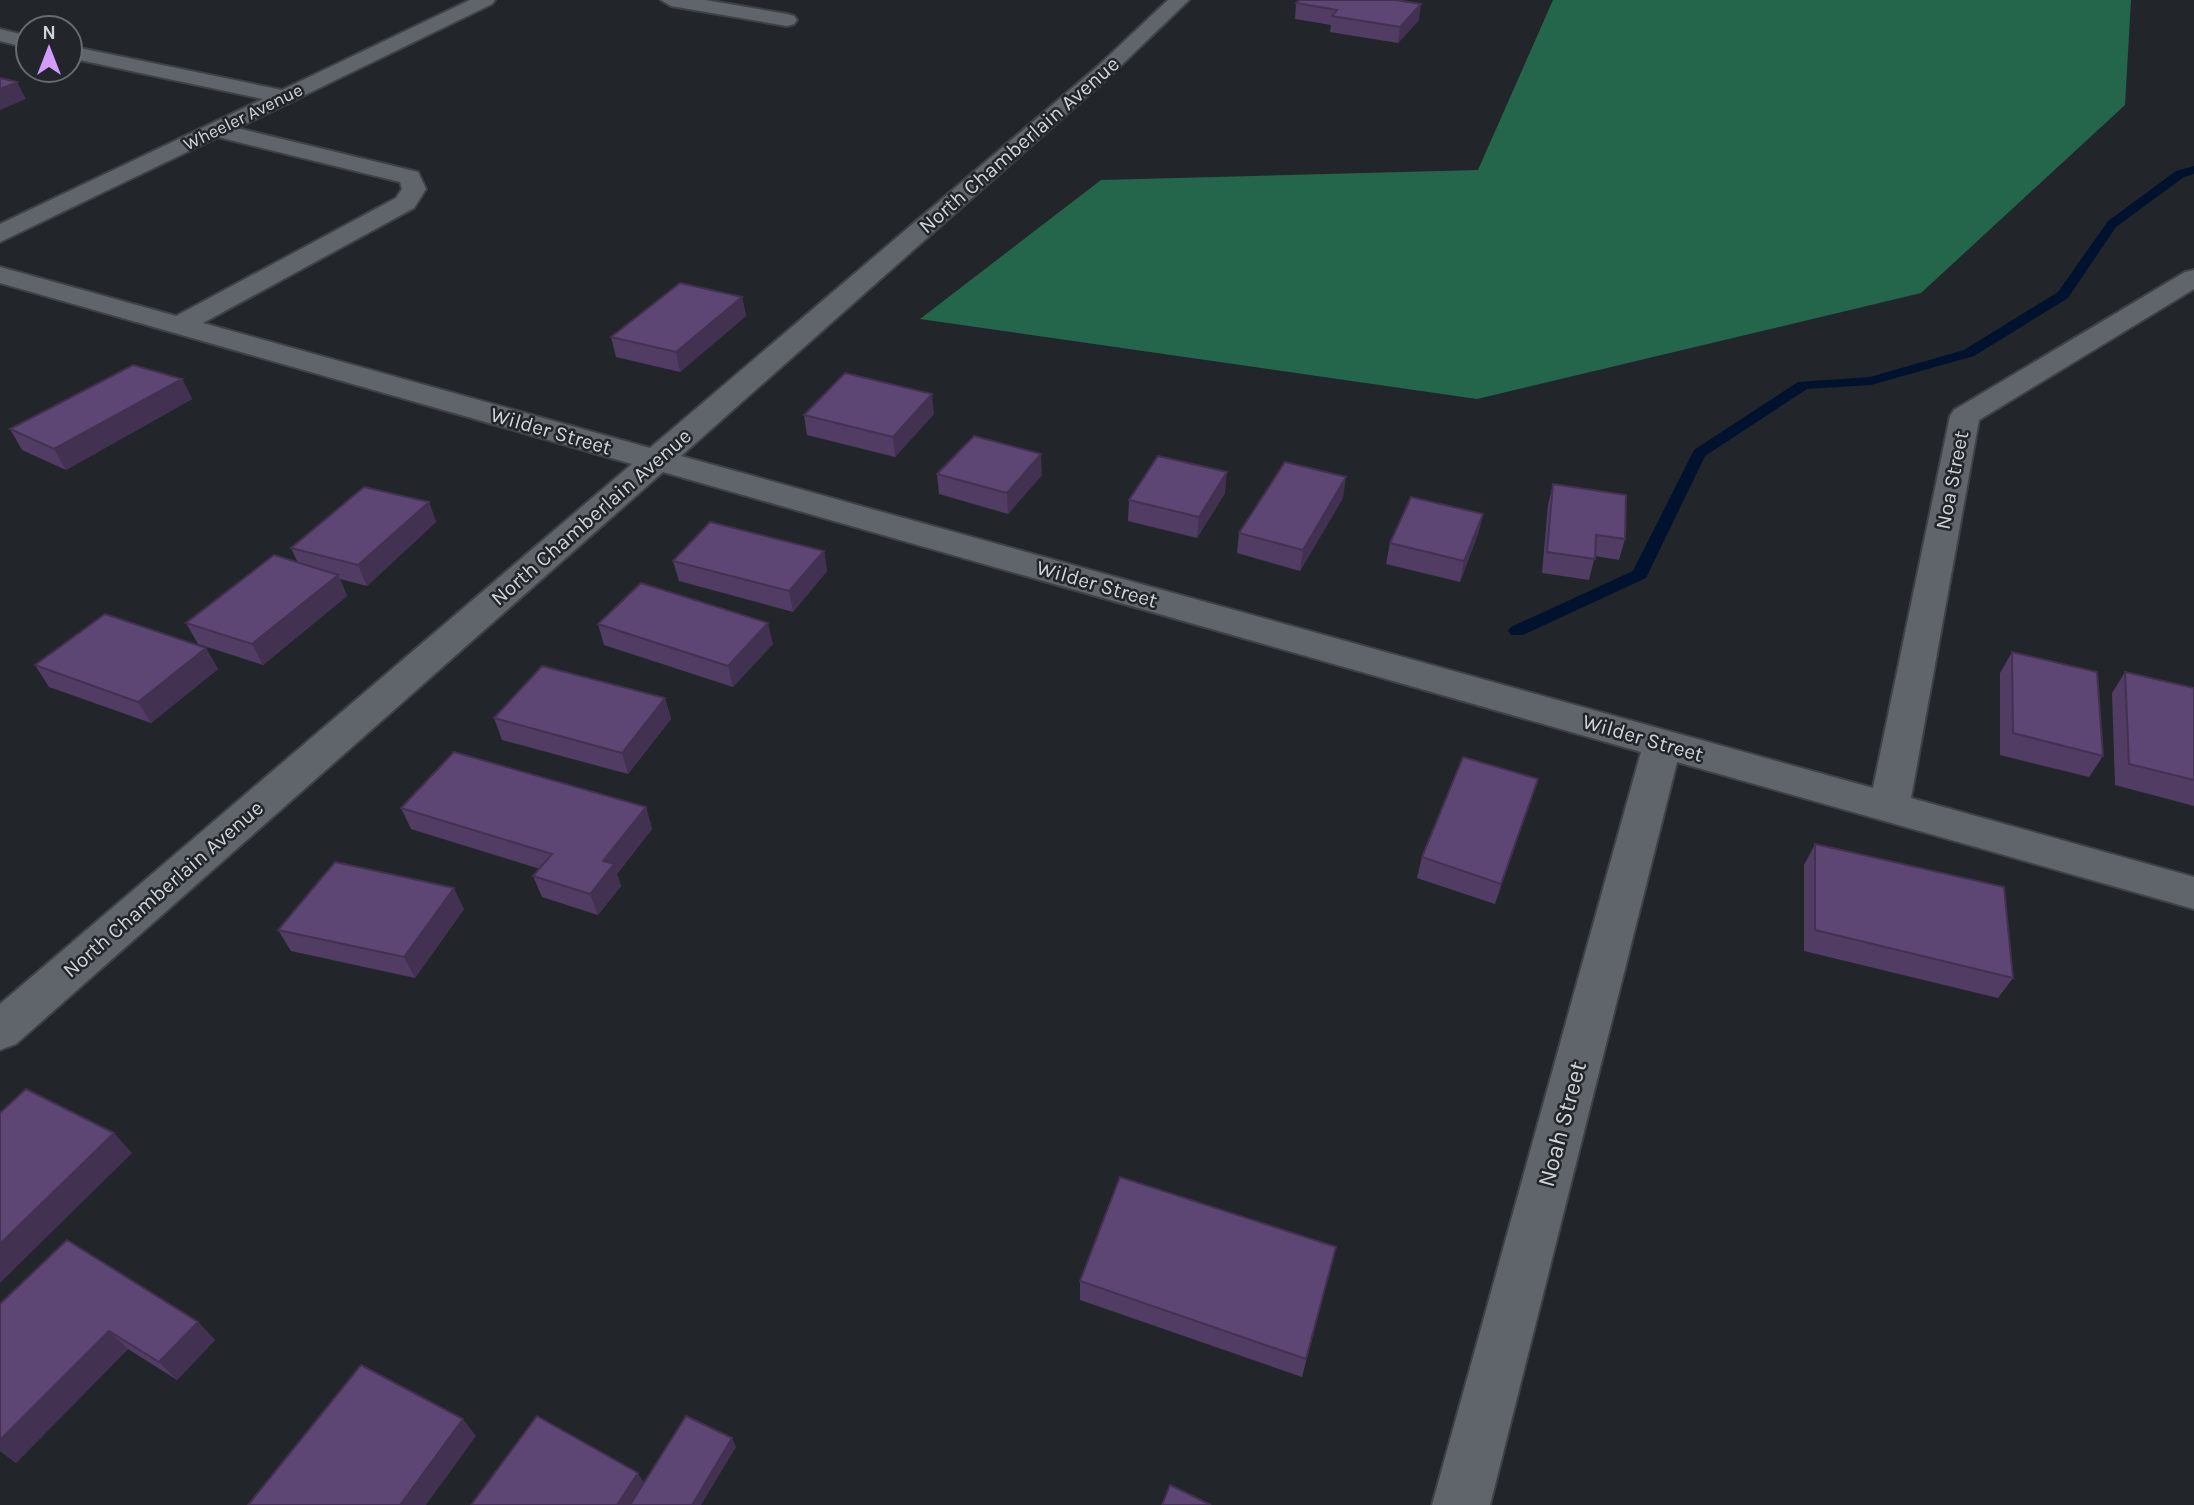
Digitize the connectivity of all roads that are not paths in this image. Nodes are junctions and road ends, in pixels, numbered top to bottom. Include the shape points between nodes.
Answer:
1 (485, 0) edge
2 (671, 0) edge
3 (1179, 0) edge
4 (787, 20) dead end
5 (84, 55) edge
6 (285, 97) junction
7 (216, 130) junction
8 (0, 234) edge
9 (0, 275) edge
10 (2194, 278) edge
11 (180, 326) junction
12 (657, 461) junction
13 (1663, 743) junction
14 (1889, 807) junction
15 (2194, 893) edge
16 (0, 1031) edge
17 (1461, 1505) edge

1 - 6 street, Wheeler Avenue
2 - 4 street
3 - 12 street, North Chamberlain Avenue
5 - 6 street
6 - 7 street, Wheeler Avenue
7 - 8 street, Wheeler Avenue
7 - 11 street via 410,177 414,189 405,203
9 - 11 street, Wilder Street
10 - 14 street, Noa Street via 1965,416
11 - 12 street, Wilder Street
12 - 13 street, Wilder Street
12 - 16 street, North Chamberlain Avenue
13 - 14 street, Wilder Street
13 - 17 street, Noah Street
14 - 15 street, Wilder Street

